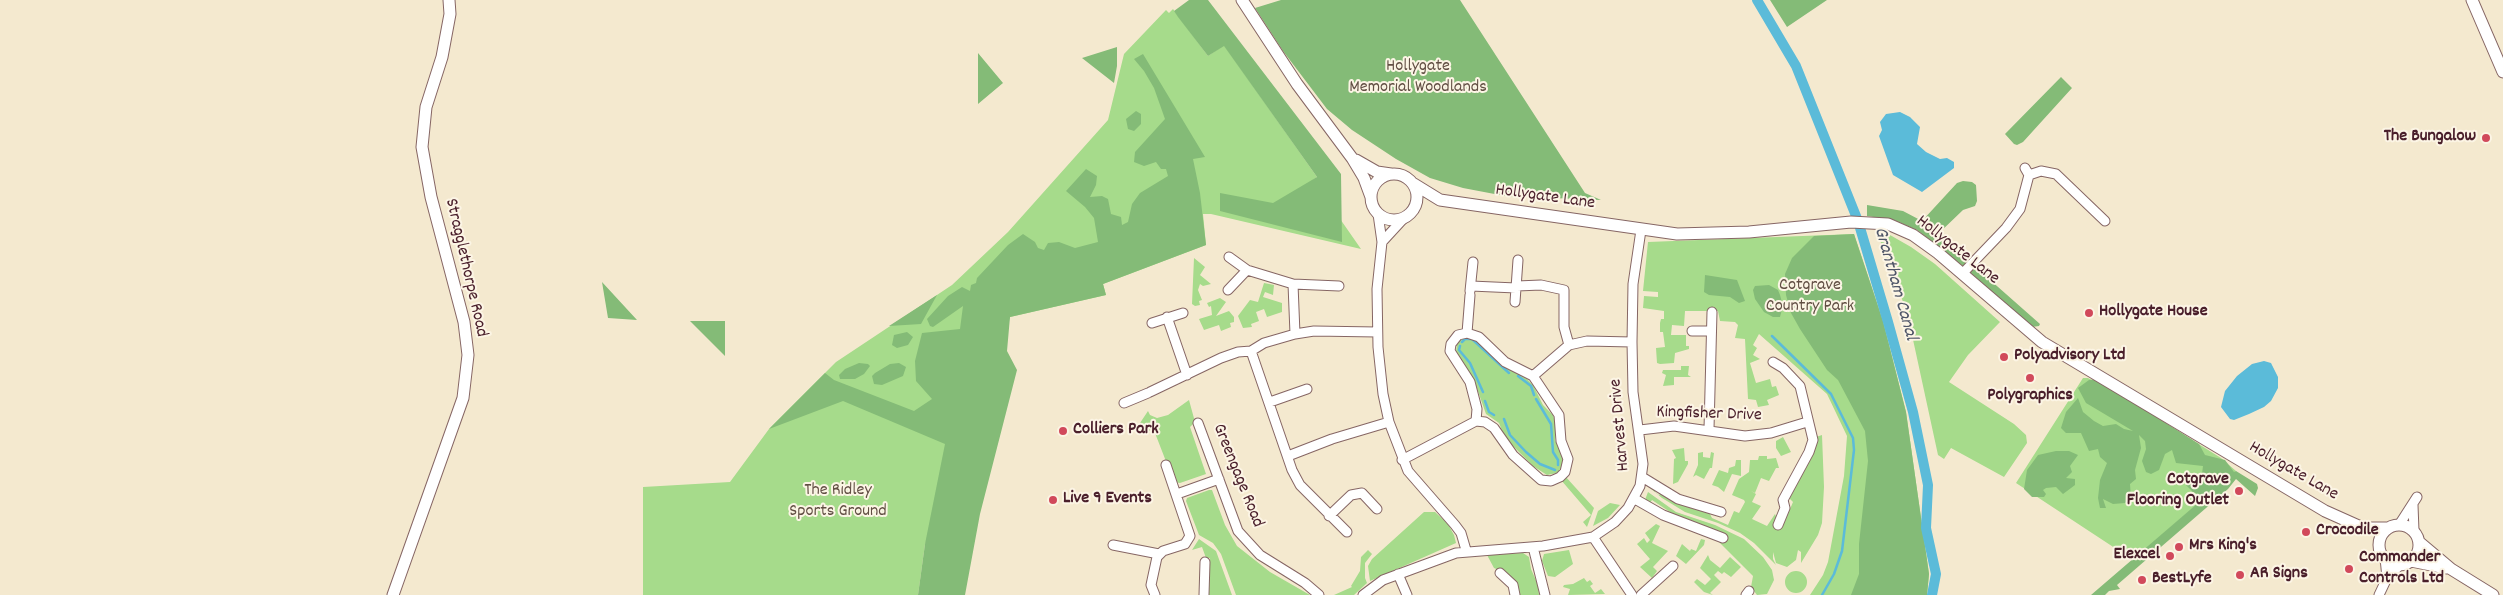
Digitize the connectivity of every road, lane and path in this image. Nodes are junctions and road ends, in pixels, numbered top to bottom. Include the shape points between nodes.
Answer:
1 (449, 0) edge
2 (1242, 0) edge
3 (2472, 0) edge
4 (2503, 72) edge
5 (1352, 158) junction
6 (1394, 175) junction
7 (1414, 184) junction
8 (1371, 196) junction
9 (1440, 200) junction
10 (1378, 214) junction
11 (1408, 214) junction
12 (2106, 221) dead end
13 (1641, 230) junction
14 (1382, 242) junction
15 (1229, 257) dead end
16 (1518, 260) dead end
17 (1473, 262) dead end
18 (1247, 270) junction
19 (1962, 274) junction
20 (1293, 284) junction
21 (1339, 286) dead end
22 (1517, 287) junction
23 (1228, 290) dead end
24 (1470, 291) junction
25 (1515, 302) dead end
26 (1712, 312) dead end
27 (1183, 313) dead end
28 (1167, 317) junction
29 (1152, 323) dead end
30 (1692, 331) dead end
31 (1711, 331) junction
32 (1377, 332) junction
33 (1467, 333) junction
34 (1294, 334) junction
35 (1632, 342) junction
36 (1569, 345) junction
37 (1251, 351) junction
38 (1773, 362) dead end
39 (1187, 375) junction
40 (1533, 376) junction
41 (1307, 389) dead end
42 (1270, 402) junction
43 (1124, 403) dead end
44 (1476, 421) junction
45 (1389, 422) junction
46 (1806, 422) junction
47 (1198, 423) dead end
48 (1709, 429) junction
49 (1640, 430) junction
50 (1288, 456) junction
51 (1402, 460) junction
52 (1166, 465) dead end
53 (1642, 477) junction
54 (1219, 479) junction
55 (1177, 494) junction
56 (1635, 499) junction
57 (1377, 509) dead end
58 (1721, 512) dead end
59 (1330, 516) junction
60 (1778, 525) dead end
61 (2399, 525) junction
62 (2363, 528) junction
63 (2388, 528) junction
64 (2414, 531) junction
65 (1346, 532) dead end
66 (1593, 537) junction
67 (1723, 538) dead end
68 (2419, 542) junction
69 (1113, 545) dead end
70 (1533, 547) junction
71 (2379, 547) junction
72 (1466, 550) junction
73 (1159, 554) junction
74 (2385, 558) junction
75 (1205, 562) dead end
76 (2406, 563) junction
77 (1673, 566) dead end
78 (2450, 569) junction
79 (1500, 573) dead end
80 (1398, 574) junction
81 (2387, 578) junction
82 (393, 595) edge
83 (1155, 595) edge
84 (1204, 595) edge
85 (1319, 595) edge
86 (1363, 595) edge
87 (1407, 595) edge
88 (1515, 595) edge
89 (1544, 595) edge
90 (1632, 595) edge
91 (1641, 595) edge
92 (2379, 595) edge
93 (2493, 595) edge

1 - 82 street, Stragglethorpe Road via 444,48 426,107 422,147 431,197 464,322 468,355 463,398
2 - 5 street via 1297,84
3 - 4 street
5 - 6 street via 1377,172
5 - 8 street
6 - 7 street via 1406,177
6 - 8 street via 1380,180
7 - 9 street, Hollygate Lane
7 - 11 street via 1417,198
8 - 10 street
9 - 11 street
9 - 13 street, Hollygate Lane
10 - 11 street via 1392,221
10 - 14 street
11 - 14 street
12 - 19 street via 2056,174 2027,171 2020,208 2006,228
13 - 19 street, Hollygate Lane via 1707,234 1865,221 1888,224 1913,236
13 - 35 street, Harvest Drive via 1633,284
14 - 32 street
15 - 18 street
16 - 22 street
17 - 24 street
18 - 20 street
18 - 23 street
19 - 62 street, Hollygate Lane via 2042,342 2324,512
20 - 21 street
20 - 34 street
22 - 24 street
22 - 25 street
22 - 36 street via 1541,285 1564,290 1564,328
24 - 33 street
26 - 31 street
27 - 28 street
28 - 29 street
28 - 39 street
30 - 31 street
31 - 48 street
32 - 34 street via 1314,331
32 - 45 street via 1379,367
33 - 40 street via 1479,337 1505,362
33 - 44 street via 1458,335 1450,344 1450,351 1470,382 1478,409
34 - 37 street via 1264,343
35 - 36 street via 1587,341
35 - 49 street, Harvest Drive via 1634,392
36 - 40 street
37 - 39 street via 1221,358
37 - 42 street
38 - 46 street via 1800,386
39 - 43 street
40 - 44 street via 1559,415 1561,441 1568,459 1565,472 1560,477 1551,481 1541,480 1513,455 1494,428
41 - 42 street
42 - 50 street
44 - 51 street
45 - 50 street
45 - 51 street
46 - 48 street, Kingfisher Drive via 1771,433 1745,436
46 - 60 street via 1812,446 1783,500 1785,508
47 - 54 street, Greengage Road
48 - 49 street, Kingfisher Drive via 1674,426
49 - 53 street, Harvest Drive
50 - 59 street via 1300,485
51 - 72 street via 1461,533
52 - 55 street
53 - 56 street, Harvest Drive
53 - 58 street via 1678,498
54 - 55 street
54 - 85 street, Greengage Road via 1238,531 1247,542 1260,555
55 - 73 street via 1190,536 1185,544
56 - 66 street, Harvest Drive via 1616,522
56 - 67 street via 1663,515
57 - 59 street via 1362,493 1351,494
59 - 65 street
61 - 63 street, Hollygate Lane
61 - 64 street
61 - 64 street via 2415,501
62 - 63 street, Hollygate Lane
62 - 71 street, Hollygate Lane
63 - 71 street via 2381,536
64 - 68 street
66 - 70 street, Harvest Drive
66 - 90 street
68 - 76 street via 2418,553
68 - 78 street
69 - 73 street
70 - 72 street, Harvest Drive
70 - 89 street
71 - 74 street, Hollygate Lane
72 - 80 street, Harvest Drive
73 - 83 street via 1152,580
74 - 76 street via 2391,563
74 - 81 street
75 - 84 street
76 - 78 street
76 - 81 street
77 - 91 street
78 - 93 street
79 - 88 street via 1513,585
80 - 86 street, Harvest Drive via 1383,580
80 - 87 street
81 - 92 street

